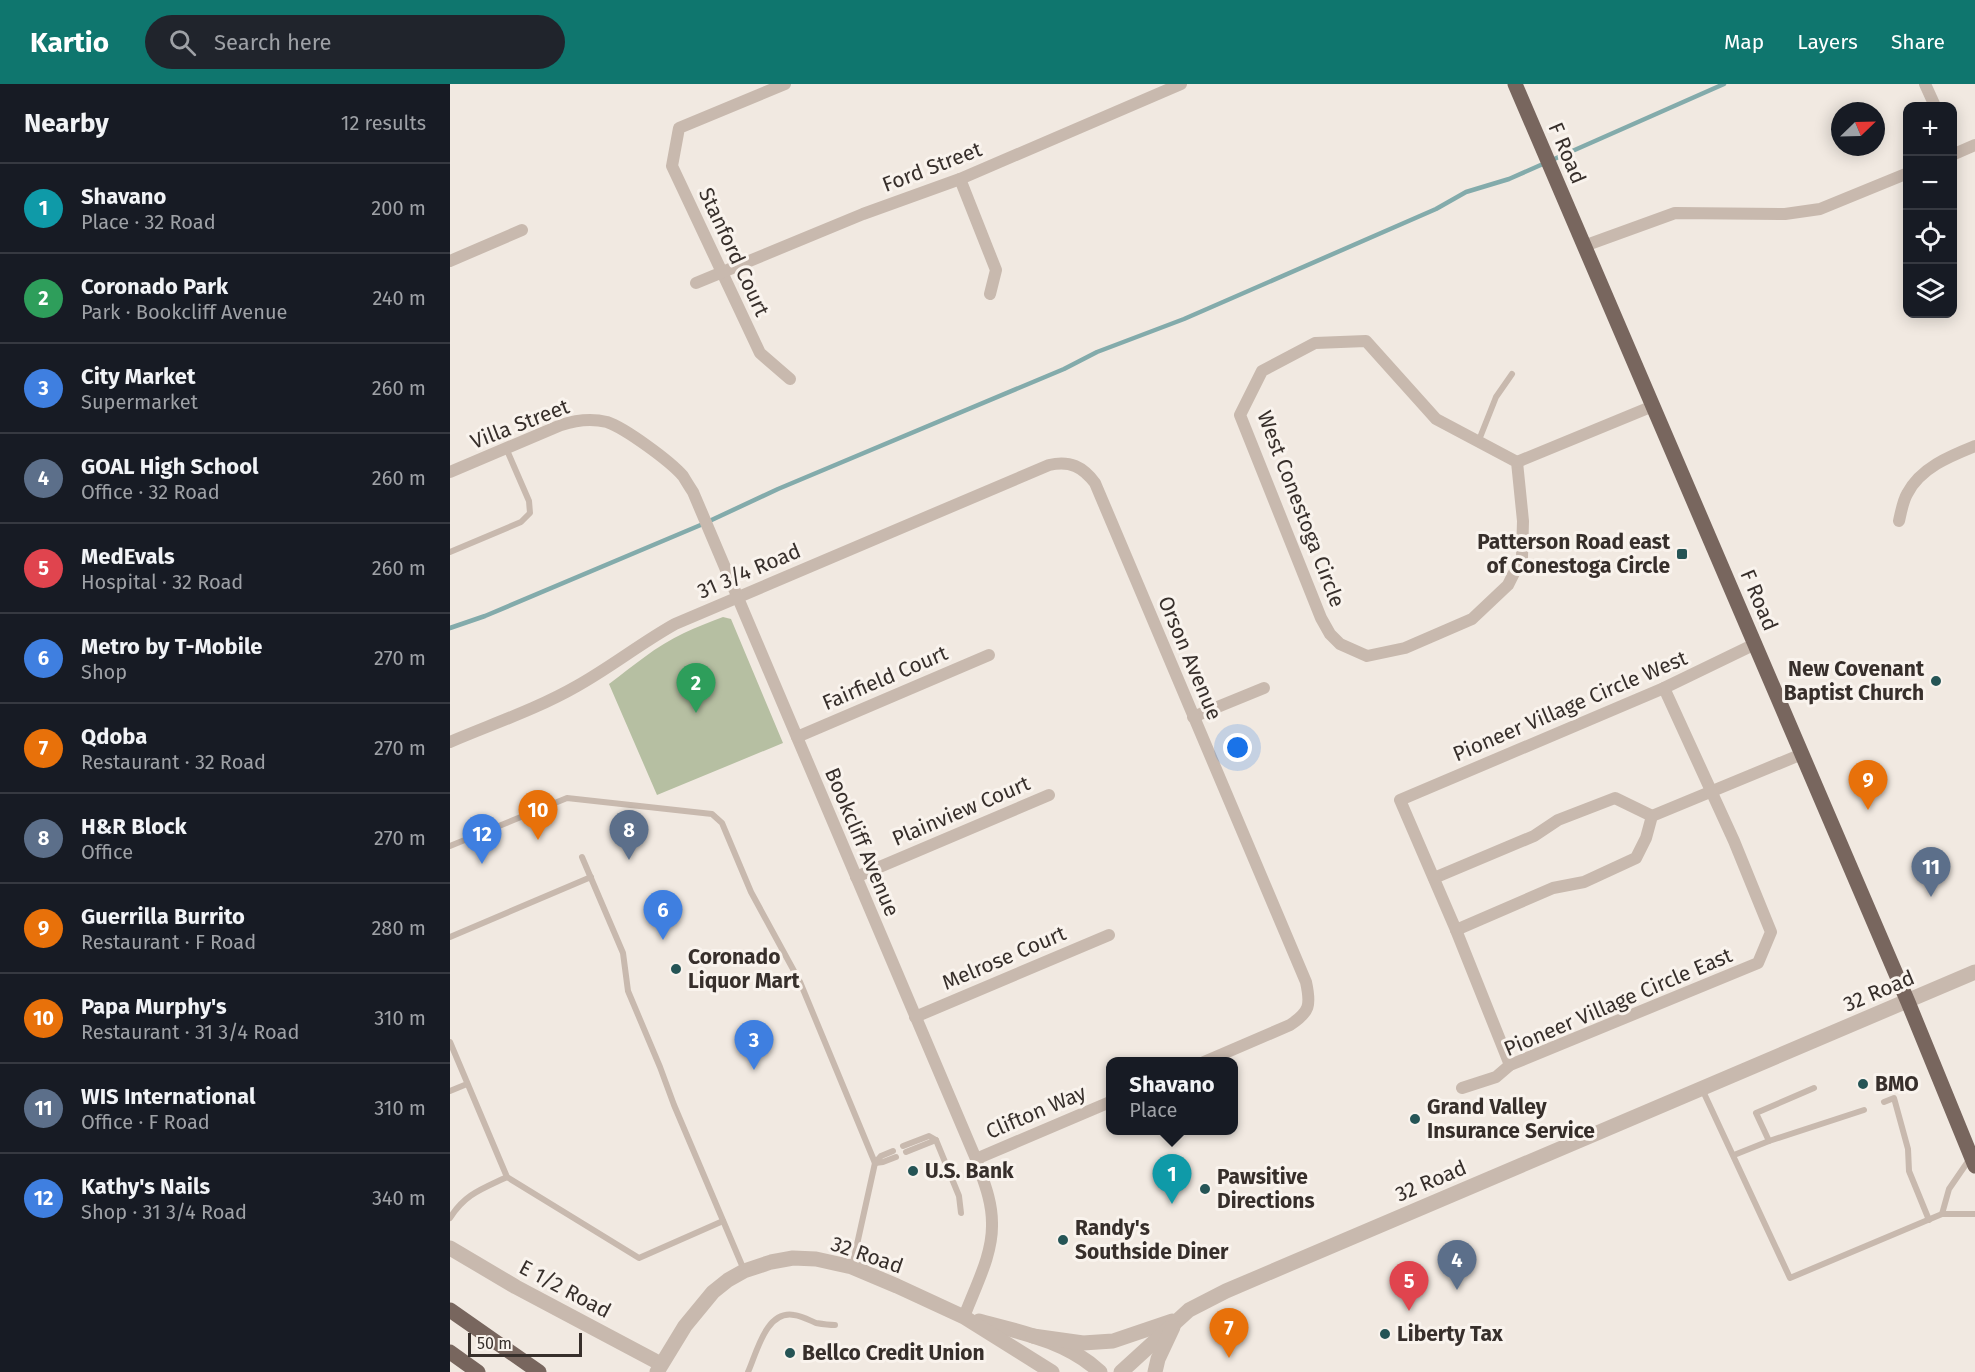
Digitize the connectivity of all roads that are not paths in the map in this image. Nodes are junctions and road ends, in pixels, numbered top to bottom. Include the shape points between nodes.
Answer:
1 (785, 84) edge
2 (1181, 84) edge
3 (1515, 84) edge
4 (1925, 84) edge
5 (1933, 102) edge
6 (1975, 145) edge
7 (1957, 151) edge
8 (1903, 175) edge
9 (960, 179) junction
10 (522, 230) dead end
11 (1584, 246) junction
12 (450, 261) edge
13 (722, 273) junction
14 (696, 283) dead end
15 (990, 294) dead end
16 (1512, 374) dead end
17 (790, 379) dead end
18 (1653, 406) junction
19 (606, 422) joint
20 (1479, 440) junction
21 (1975, 446) edge
22 (506, 448) junction
23 (1517, 462) junction
24 (1074, 465) joint
25 (450, 472) edge
26 (1899, 521) dead end
27 (450, 552) edge
28 (738, 597) junction
29 (1755, 644) junction
30 (989, 655) dead end
31 (1264, 688) dead end
32 (1664, 688) junction
33 (1193, 717) junction
34 (797, 736) junction
35 (450, 742) edge
36 (1802, 754) junction
37 (1712, 791) junction
38 (1049, 795) dead end
39 (1652, 816) junction
40 (450, 846) edge
41 (582, 857) dead end
42 (591, 877) junction
43 (856, 877) junction
44 (1434, 878) junction
45 (1456, 930) junction
46 (1109, 935) dead end
47 (450, 937) edge
48 (1975, 972) edge
49 (1908, 1002) junction
50 (915, 1017) junction
51 (450, 1042) edge
52 (1216, 1057) edge
53 (1510, 1065) junction
54 (467, 1084) junction
55 (1462, 1088) dead end
56 (1814, 1088) dead end
57 (1702, 1089) junction
58 (450, 1091) edge
59 (1884, 1102) dead end
60 (1106, 1103) edge
61 (1864, 1110) dead end
62 (1769, 1141) junction
63 (905, 1149) dead end
64 (894, 1154) dead end
65 (1734, 1155) junction
66 (976, 1159) junction
67 (1973, 1161) edge
68 (875, 1163) junction
69 (507, 1177) junction
70 (961, 1213) dead end
71 (1942, 1214) junction
72 (1975, 1214) edge
73 (450, 1218) edge
74 (1929, 1220) junction
75 (723, 1221) junction
76 (450, 1248) edge
77 (852, 1267) junction
78 (744, 1271) junction
79 (450, 1310) edge
80 (964, 1317) junction
81 (1177, 1319) junction
82 (835, 1325) dead end
83 (1033, 1336) junction
84 (450, 1352) edge
85 (659, 1368) edge
86 (478, 1372) edge
87 (539, 1372) edge
88 (748, 1372) edge
89 (1053, 1372) edge
90 (1100, 1372) edge
91 (1121, 1372) edge
92 (1155, 1372) edge

1 - 13 street, Stanford Court via 679,128 672,166
2 - 9 street, Ford Street
3 - 11 main road, F Road
4 - 5 street
6 - 7 street
8 - 11 street via 1820,209 1785,214 1675,213
9 - 13 street, Ford Street via 863,214
9 - 15 street via 996,270
10 - 12 street
11 - 18 main road, F Road
13 - 14 street, Ford Street
13 - 17 street, Stanford Court via 760,353
16 - 20 lane via 1496,396
18 - 23 street
18 - 29 main road, F Road
19 - 22 street, Villa Street via 576,420
19 - 28 street, Bookcliff Avenue via 619,427 683,476
20 - 23 street, West Conestoga Circle
20 - 23 street, West Conestoga Circle via 1436,419 1366,341 1316,343 1262,371 1240,415 1321,618 1340,644 1367,656 1405,648 1472,619 1508,585 1522,557
21 - 26 street via 1921,475 1906,494
22 - 25 street, Villa Street
22 - 27 lane via 530,501 530,513 521,522
24 - 28 street, 31 3/4 Road via 1049,465
24 - 33 street, Orson Avenue via 1095,483
28 - 34 street, Bookcliff Avenue
28 - 35 street, 31 3/4 Road via 646,640 609,668 564,693
29 - 32 street, Pioneer Village Circle West
29 - 36 main road, F Road
30 - 34 street, Fairfield Court
31 - 33 street
32 - 37 street
32 - 44 street, Pioneer Village Circle West via 1400,800
33 - 52 street, Orson Avenue via 1309,995 1308,1008 1290,1025
34 - 43 street, Bookcliff Avenue
36 - 37 street
36 - 49 main road, F Road
37 - 39 street
37 - 53 street, Pioneer Village Circle East via 1771,932 1758,963
38 - 43 street, Plainview Court
39 - 44 street via 1615,798
39 - 45 street via 1636,858
40 - 68 lane via 567,798 712,814 722,823 751,892 800,982
41 - 42 lane
42 - 47 lane
42 - 75 lane via 623,953 628,991
43 - 50 street, Bookcliff Avenue
44 - 45 street
45 - 53 street
46 - 50 street, Melrose Court
48 - 49 street, 32 Road
49 - 57 street, 32 Road
49 - 67 main road, F Road
50 - 66 street, Bookcliff Avenue
51 - 54 lane
53 - 55 street, Pioneer Village Circle East via 1496,1077
54 - 58 lane
54 - 69 lane
56 - 62 lane via 1756,1113
57 - 65 lane
57 - 81 street, 32 Road via 1226,1290
59 - 74 lane via 1894,1098 1908,1149 1909,1171
60 - 66 street, Clifton Way
61 - 62 lane
62 - 65 lane
63 - 70 lane via 929,1136 936,1140 959,1196
64 - 68 lane
65 - 74 lane via 1790,1278
66 - 80 street, Bookcliff Avenue via 991,1208 992,1236
67 - 71 lane via 1949,1189
68 - 77 lane
69 - 73 lane via 463,1200
69 - 75 lane via 639,1258
71 - 72 lane
71 - 74 lane
75 - 78 lane
76 - 85 street, E 1/2 Road
77 - 78 street, 32 Road via 793,1258
77 - 80 street, 32 Road
78 - 85 street, 32 Road via 700,1305
79 - 87 main road
80 - 83 street, 32 Road
80 - 89 street, 32 Road
81 - 83 street via 1113,1341 1083,1343
81 - 91 street, 32 Road
81 - 92 street
82 - 88 lane via 794,1314 774,1318
83 - 90 street, 32 Road via 1072,1352
84 - 86 main road

